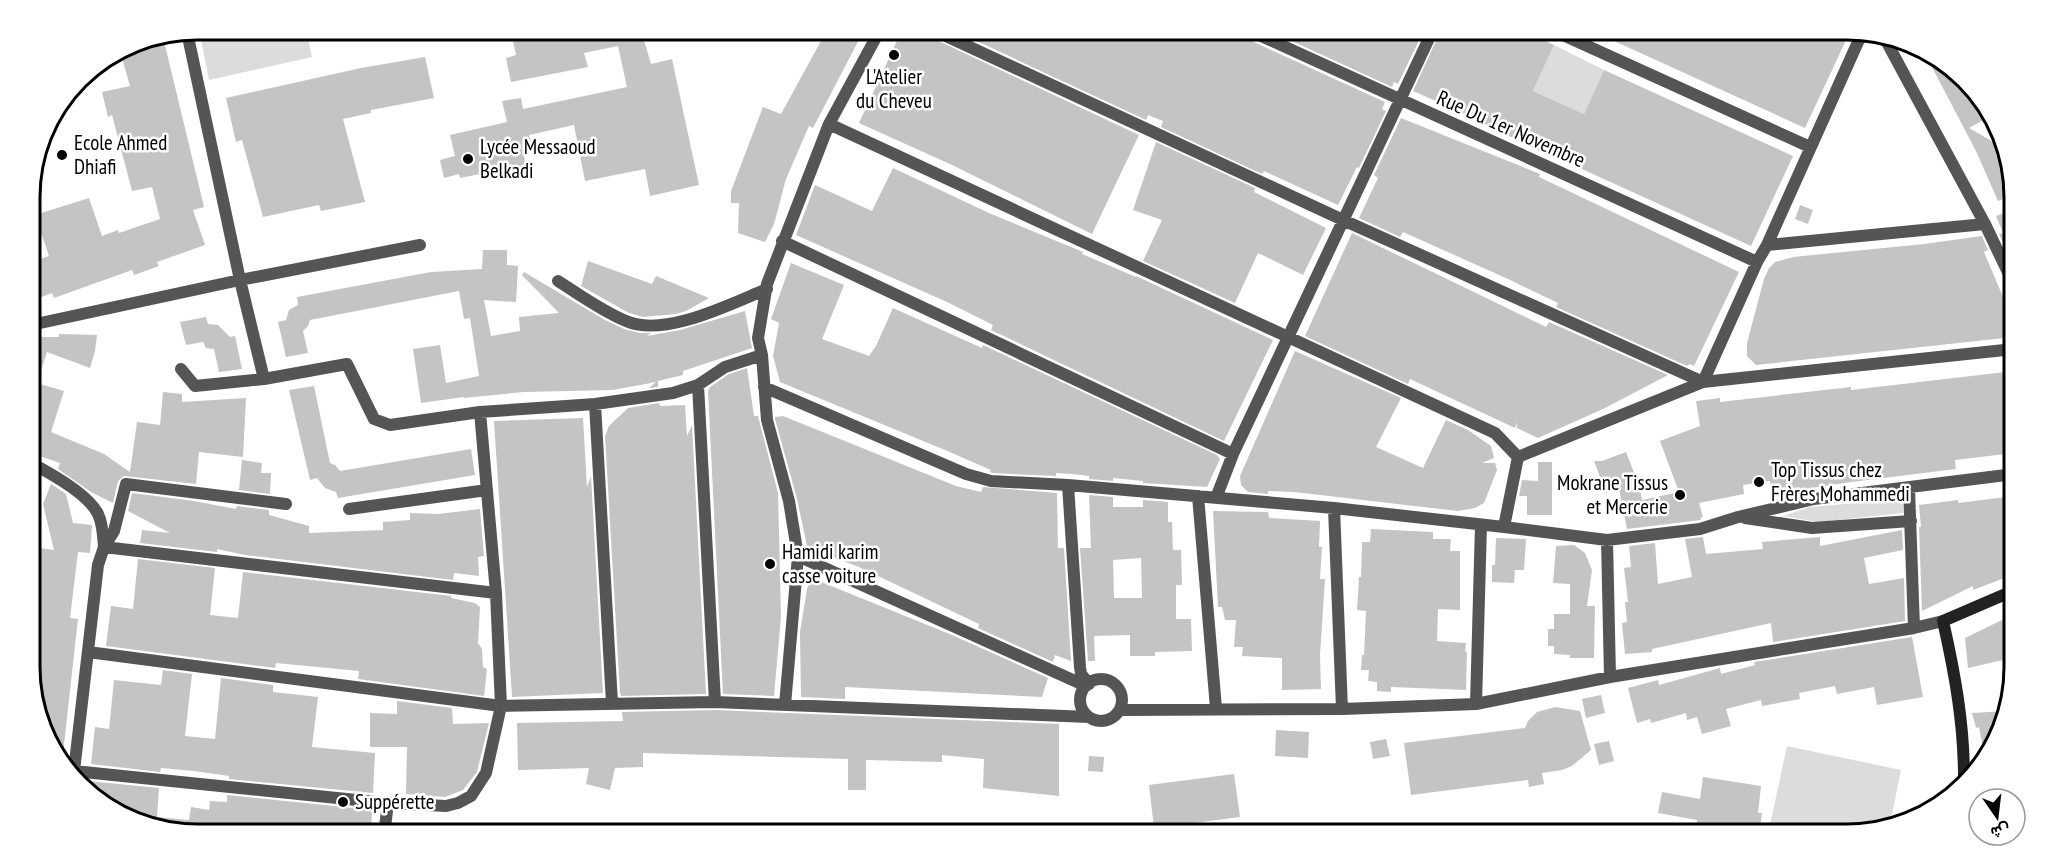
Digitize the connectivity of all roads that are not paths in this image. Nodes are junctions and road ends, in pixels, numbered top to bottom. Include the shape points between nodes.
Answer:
1 (875, 40) edge
2 (955, 40) edge
3 (1270, 40) edge
4 (1428, 40) edge
5 (1574, 40) edge
6 (189, 41) edge
7 (1857, 41) edge
8 (1889, 47) edge
9 (1400, 100) junction
10 (829, 124) junction
11 (1810, 147) junction
12 (1343, 220) junction
13 (1985, 224) junction
14 (783, 241) junction
15 (420, 245) dead end
16 (1767, 245) junction
17 (1757, 262) junction
18 (2004, 264) edge
19 (240, 280) junction
20 (558, 282) dead end
21 (767, 289) junction
22 (41, 323) edge
23 (1288, 338) junction
24 (2004, 350) edge
25 (762, 355) junction
26 (181, 369) dead end
27 (264, 379) junction
28 (1703, 382) junction
29 (698, 385) junction
30 (764, 387) junction
31 (595, 404) junction
32 (480, 412) junction
33 (1233, 454) junction
34 (1518, 457) junction
35 (40, 469) edge
36 (2004, 475) edge
37 (1068, 485) junction
38 (1910, 488) junction
39 (487, 490) junction
40 (1198, 496) junction
41 (1216, 498) junction
42 (286, 504) dead end
43 (1334, 508) junction
44 (349, 509) dead end
45 (1738, 517) junction
46 (1911, 521) junction
47 (1481, 525) junction
48 (1504, 527) junction
49 (1606, 540) junction
50 (104, 547) junction
51 (798, 556) junction
52 (496, 593) junction
53 (2004, 595) edge
54 (1943, 621) junction
55 (1914, 628) junction
56 (88, 652) junction
57 (1610, 676) junction
58 (1088, 685) junction
59 (715, 702) junction
60 (612, 703) junction
61 (1476, 704) junction
62 (785, 705) junction
63 (501, 706) junction
64 (1216, 708) junction
65 (1342, 709) junction
66 (1120, 710) junction
67 (1089, 717) junction
68 (75, 765) edge
69 (80, 772) edge
70 (1964, 773) edge
71 (388, 803) junction
72 (385, 824) edge

1 - 10 street
2 - 12 street
3 - 9 street, Rue Du 1er Novembre
4 - 9 street
5 - 11 street
6 - 19 street
7 - 11 street
8 - 13 street
9 - 12 street
9 - 17 street, Rue Du 1er Novembre
10 - 14 street
10 - 23 street
11 - 16 street
12 - 23 street
12 - 28 street
13 - 16 street
13 - 18 street
14 - 21 street
14 - 33 street
15 - 19 street
16 - 17 street
17 - 28 street
19 - 22 street
19 - 27 street
20 - 21 street via 628,322 652,326 674,324
21 - 25 street via 758,338
23 - 33 street
23 - 34 street via 1495,433
24 - 28 street
25 - 29 street via 725,367
25 - 30 street
26 - 27 street via 195,386
27 - 32 street via 347,364 374,420 390,425
28 - 34 street
29 - 31 street via 673,393
29 - 59 street
30 - 37 street via 966,474 991,481
30 - 51 street via 767,420 789,501
31 - 32 street
31 - 60 street
32 - 39 street
33 - 41 street
34 - 48 street
35 - 50 street via 85,499 97,512
36 - 38 street
37 - 40 street
37 - 58 street via 1080,667
38 - 45 street via 1814,499
38 - 46 street
39 - 44 street
39 - 52 street
40 - 41 street
40 - 64 street
41 - 43 street
42 - 50 street via 126,484 114,531
43 - 47 street
43 - 65 street
45 - 46 street via 1812,528
45 - 49 street via 1700,529
46 - 55 street
47 - 48 street
47 - 61 street
48 - 49 street
49 - 57 street
50 - 52 street
50 - 56 street via 98,565
51 - 58 street
51 - 62 street
52 - 63 street
53 - 54 street
54 - 55 street
54 - 70 street via 1957,682
55 - 57 street
56 - 63 street
56 - 68 street
57 - 61 street
58 - 66 street via 1104,680 1118,687 1122,695
58 - 67 street via 1081,702
59 - 60 street
59 - 62 street
60 - 63 street
61 - 65 street
62 - 67 street
63 - 71 street via 486,773 471,796 446,806
64 - 65 street
64 - 66 street
66 - 67 street via 1110,720
69 - 71 street
71 - 72 street

